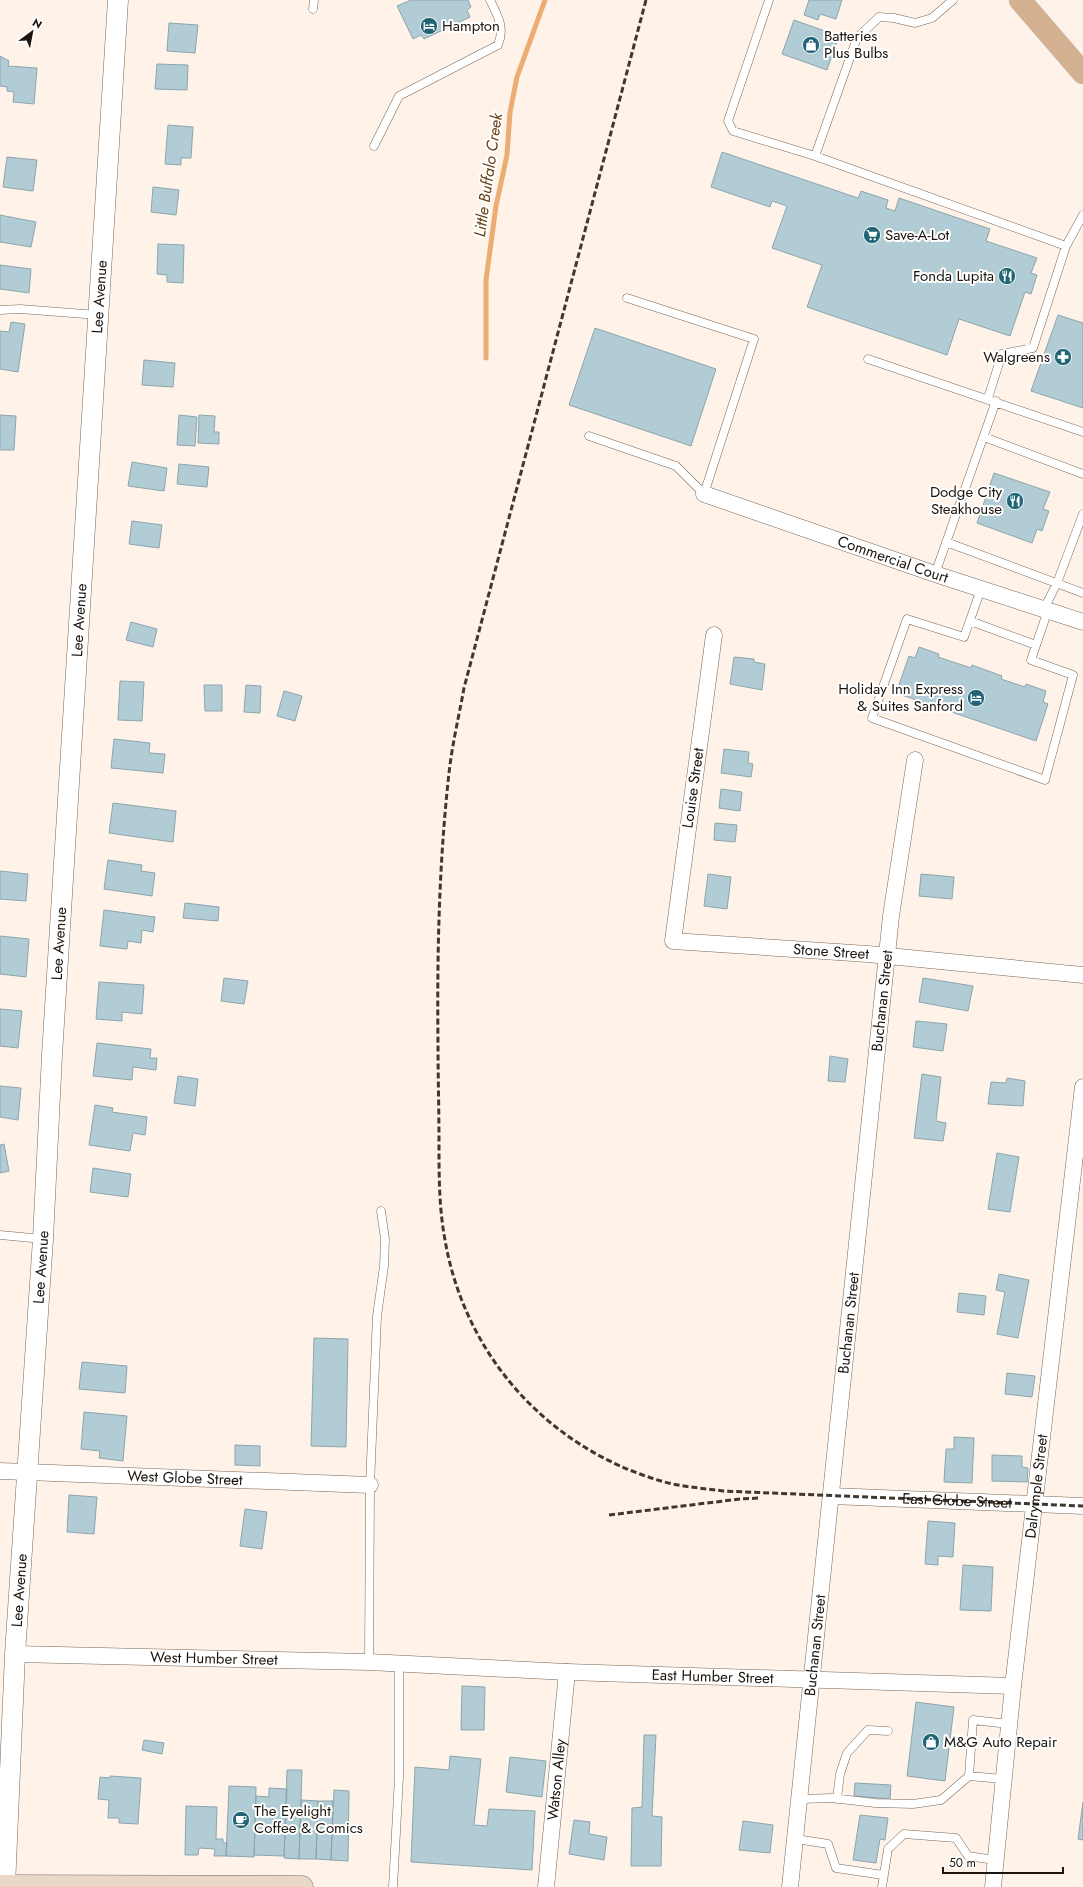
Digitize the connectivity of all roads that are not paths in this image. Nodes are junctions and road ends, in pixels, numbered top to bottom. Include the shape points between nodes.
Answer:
1 (118, 0) edge
2 (314, 0) edge
3 (490, 0) edge
4 (769, 0) edge
5 (953, 0) edge
6 (1020, 0) edge
7 (313, 9) dead end
8 (1083, 73) edge
9 (374, 146) dead end
10 (815, 156) junction
11 (1083, 215) edge
12 (1066, 246) junction
13 (627, 298) dead end
14 (0, 310) edge
15 (99, 315) junction
16 (868, 359) dead end
17 (988, 398) junction
18 (996, 401) junction
19 (1083, 432) edge
20 (589, 436) dead end
21 (984, 437) junction
22 (1083, 474) edge
23 (704, 494) junction
24 (1083, 514) edge
25 (946, 542) junction
26 (935, 574) junction
27 (1057, 583) junction
28 (981, 589) junction
29 (1083, 593) edge
30 (1046, 610) junction
31 (970, 621) junction
32 (1083, 622) edge
33 (714, 635) dead end
34 (1036, 645) junction
35 (916, 760) dead end
36 (673, 941) joint
37 (886, 957) junction
38 (1083, 975) edge
39 (1083, 1087) edge
40 (1081, 1128) edge
41 (381, 1211) dead end
42 (0, 1235) edge
43 (43, 1239) junction
44 (0, 1471) edge
45 (28, 1472) junction
46 (370, 1485) junction
47 (831, 1496) junction
48 (1034, 1504) junction
49 (1083, 1506) edge
50 (15, 1654) junction
51 (369, 1662) junction
52 (405, 1665) junction
53 (567, 1672) junction
54 (813, 1680) junction
55 (1013, 1686) junction
56 (1009, 1724) junction
57 (888, 1731) dead end
58 (969, 1776) junction
59 (1004, 1779) junction
60 (800, 1799) junction
61 (837, 1799) junction
62 (796, 1839) junction
63 (995, 1860) junction
64 (883, 1875) junction
65 (3, 1886) edge
66 (302, 1887) edge
67 (393, 1887) edge
68 (546, 1887) edge
69 (790, 1887) edge
70 (882, 1887) edge
71 (992, 1887) edge

1 - 15 street, Lee Avenue
2 - 7 lane
3 - 9 lane via 501,24 498,45 399,96
4 - 10 lane via 728,121 733,131
5 - 10 lane via 932,18 916,23 878,17 858,38
6 - 8 main road
10 - 12 lane
11 - 12 lane
12 - 17 lane via 1033,348 1002,354
13 - 23 lane via 754,339
14 - 15 lane via 20,309
15 - 43 street, Lee Avenue via 52,1056
16 - 17 lane
17 - 18 lane
18 - 19 lane
18 - 21 lane
20 - 23 lane via 676,466
21 - 22 lane
21 - 25 lane
23 - 26 street, Commercial Court
24 - 27 lane
25 - 26 lane
25 - 27 lane
26 - 28 street, Commercial Court
27 - 29 lane
27 - 30 lane
28 - 30 street, Commercial Court
28 - 31 lane
30 - 32 street, Commercial Court
30 - 34 lane
31 - 34 lane
31 - 34 lane via 964,637 907,619 872,718 1045,780 1073,675 1031,660
33 - 36 street, Louise Street
35 - 37 street, Buchanan Street
36 - 37 street, Stone Street
37 - 38 street, Stone Street
37 - 47 street, Buchanan Street
39 - 40 street, Dalrymple Street
40 - 48 street, Dalrymple Street
41 - 46 lane via 385,1239 384,1266 377,1316
42 - 43 lane
43 - 45 street, Lee Avenue
44 - 45 street, West Globe Street
45 - 46 street, West Globe Street
45 - 50 street, Lee Avenue
46 - 51 lane
47 - 48 street, East Globe Street
47 - 54 street, Buchanan Street
48 - 49 street, East Globe Street
48 - 55 street, Dalrymple Street
50 - 51 street, West Humber Street
50 - 65 street, Lee Avenue
51 - 52 street, West Humber Street
52 - 53 street, East Humber Street
52 - 67 lane
53 - 54 street, East Humber Street
53 - 68 street, Watson Alley
54 - 55 street, East Humber Street
54 - 60 street, Buchanan Street
55 - 56 street, Dalrymple Street
56 - 58 lane via 973,1720
56 - 59 street, Dalrymple Street
57 - 61 lane via 868,1730 847,1753 840,1774
58 - 59 lane
58 - 61 lane via 941,1800 913,1804
59 - 63 street, Dalrymple Street
60 - 61 lane
60 - 62 street, Buchanan Street
62 - 64 lane via 828,1844 836,1868
62 - 69 street, Buchanan Street
63 - 64 lane via 968,1856 956,1838 904,1834 888,1850
63 - 71 street, Dalrymple Street
64 - 70 lane
65 - 66 main road

